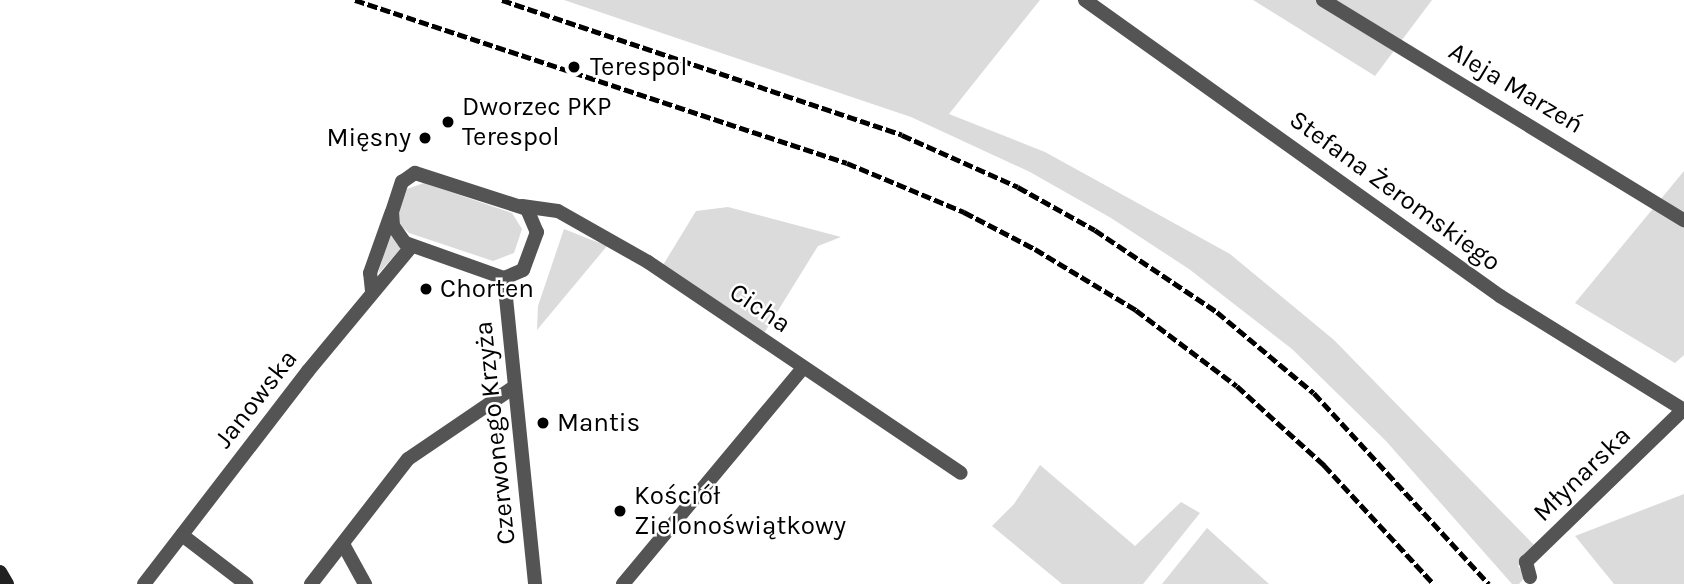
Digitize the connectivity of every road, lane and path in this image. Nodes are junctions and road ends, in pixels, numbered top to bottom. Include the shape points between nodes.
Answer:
1 (1085, 0) edge
2 (1322, 0) edge
3 (522, 206) junction
4 (392, 212) junction
5 (1684, 220) edge
6 (411, 247) junction
7 (504, 278) junction
8 (372, 291) junction
9 (803, 368) junction
10 (514, 387) junction
11 (1684, 409) edge
12 (961, 473) dead end
13 (182, 535) junction
14 (343, 544) junction
15 (0, 572) edge
16 (1530, 578) dead end
17 (6, 584) edge
18 (144, 584) edge
19 (246, 584) edge
20 (311, 584) edge
21 (365, 584) edge
22 (535, 584) edge
23 (623, 584) edge

1 - 11 street, Stefana Żeromskiego via 1500,296
2 - 5 street, Aleja Marzeń
3 - 4 street, Cicha via 421,173 402,182
3 - 7 street via 534,219 536,239 523,270
3 - 9 street, Cicha via 558,211 648,261
4 - 6 street via 396,232
4 - 8 street, Cicha via 370,273
6 - 7 street
6 - 8 street, Janowska
7 - 10 street, Czerwonego Krzyża
8 - 13 street, Janowska
9 - 12 street, Cicha
9 - 23 street
10 - 14 street via 408,459
10 - 22 street, Czerwonego Krzyża
11 - 16 street, Młynarska via 1526,562
13 - 18 street, Janowska
13 - 19 street
14 - 20 street
14 - 21 street
15 - 17 main road

